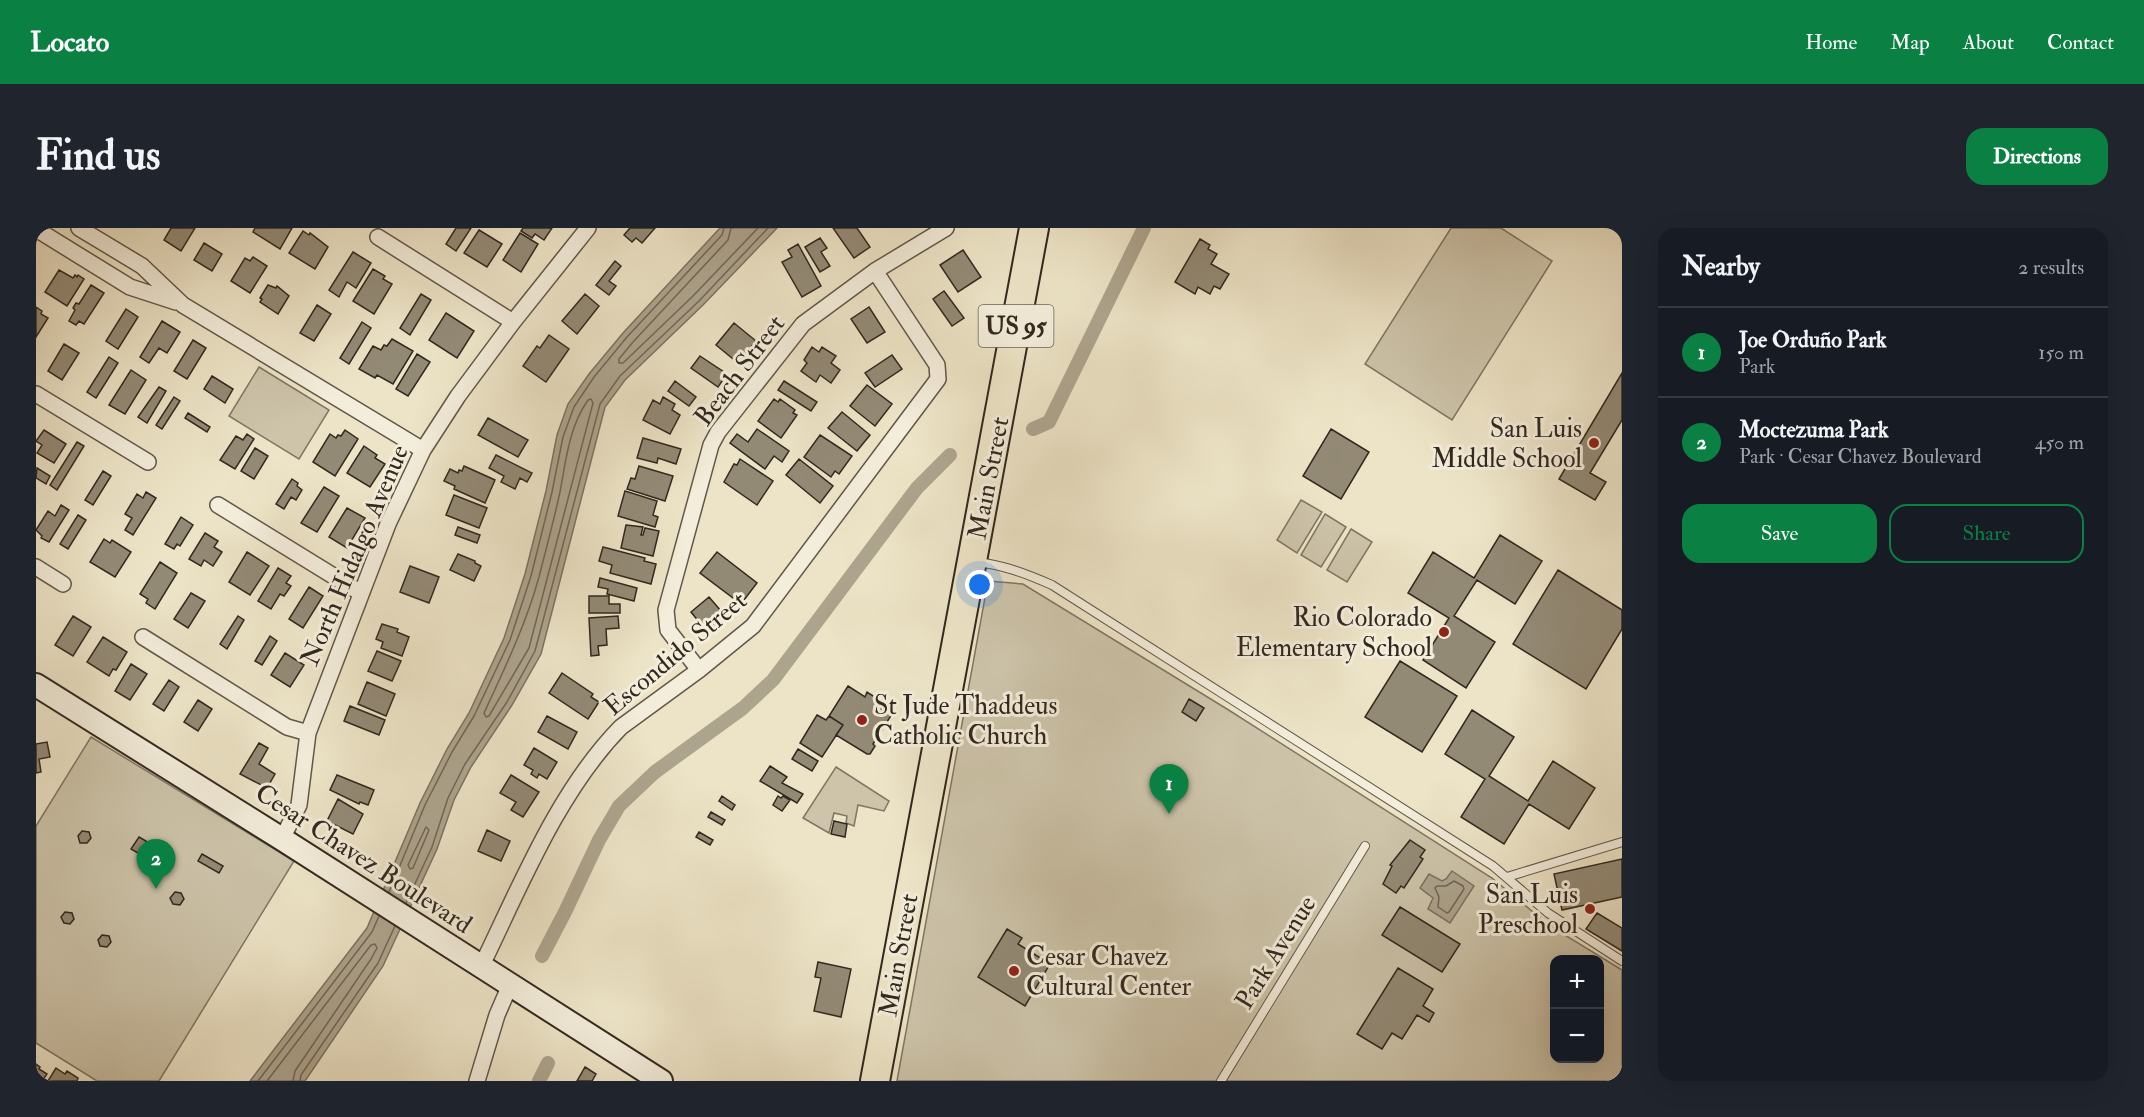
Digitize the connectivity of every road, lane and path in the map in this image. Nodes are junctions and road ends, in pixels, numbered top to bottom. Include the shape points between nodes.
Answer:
1 (79, 228) edge
2 (588, 228) edge
3 (946, 228) edge
4 (1034, 228) edge
5 (36, 229) edge
6 (378, 237) dead end
7 (875, 271) junction
8 (183, 305) junction
9 (513, 322) junction
10 (36, 394) edge
11 (423, 450) junction
12 (148, 462) dead end
13 (218, 505) dead end
14 (972, 561) junction
15 (36, 567) edge
16 (63, 584) dead end
17 (361, 593) junction
18 (143, 636) dead end
19 (699, 670) junction
20 (36, 685) edge
21 (308, 733) junction
22 (282, 839) junction
23 (1622, 842) edge
24 (1365, 846) dead end
25 (1507, 876) junction
26 (1622, 961) edge
27 (481, 968) junction
28 (510, 985) junction
29 (477, 1081) edge
30 (661, 1081) edge
31 (874, 1081) edge
32 (1221, 1081) edge

1 - 8 street via 142,266
2 - 9 street, North Hidalgo Avenue
3 - 7 street, Beach Street
4 - 14 highway, Main Street / US 95
5 - 8 street via 130,287
6 - 9 street
7 - 19 street, Beach Street via 803,324 711,445 665,621
7 - 19 street, Escondido Street via 937,365 938,379 766,611
8 - 11 street
9 - 11 street, North Hidalgo Avenue
10 - 12 street
11 - 17 street, North Hidalgo Avenue
13 - 17 street
14 - 25 lane via 1019,570 1052,585
14 - 31 highway, Main Street / US 95
15 - 16 street
17 - 21 street, North Hidalgo Avenue
18 - 21 street via 287,727
19 - 27 street, Escondido Street via 610,739 557,814
20 - 22 street, Cesar Chavez Boulevard
21 - 22 street, North Hidalgo Avenue via 299,805
22 - 27 street, Cesar Chavez Boulevard
23 - 25 lane
24 - 32 lane, Park Avenue
25 - 26 lane via 1548,913
27 - 28 street, Cesar Chavez Boulevard
28 - 29 street
28 - 30 street, Cesar Chavez Boulevard

